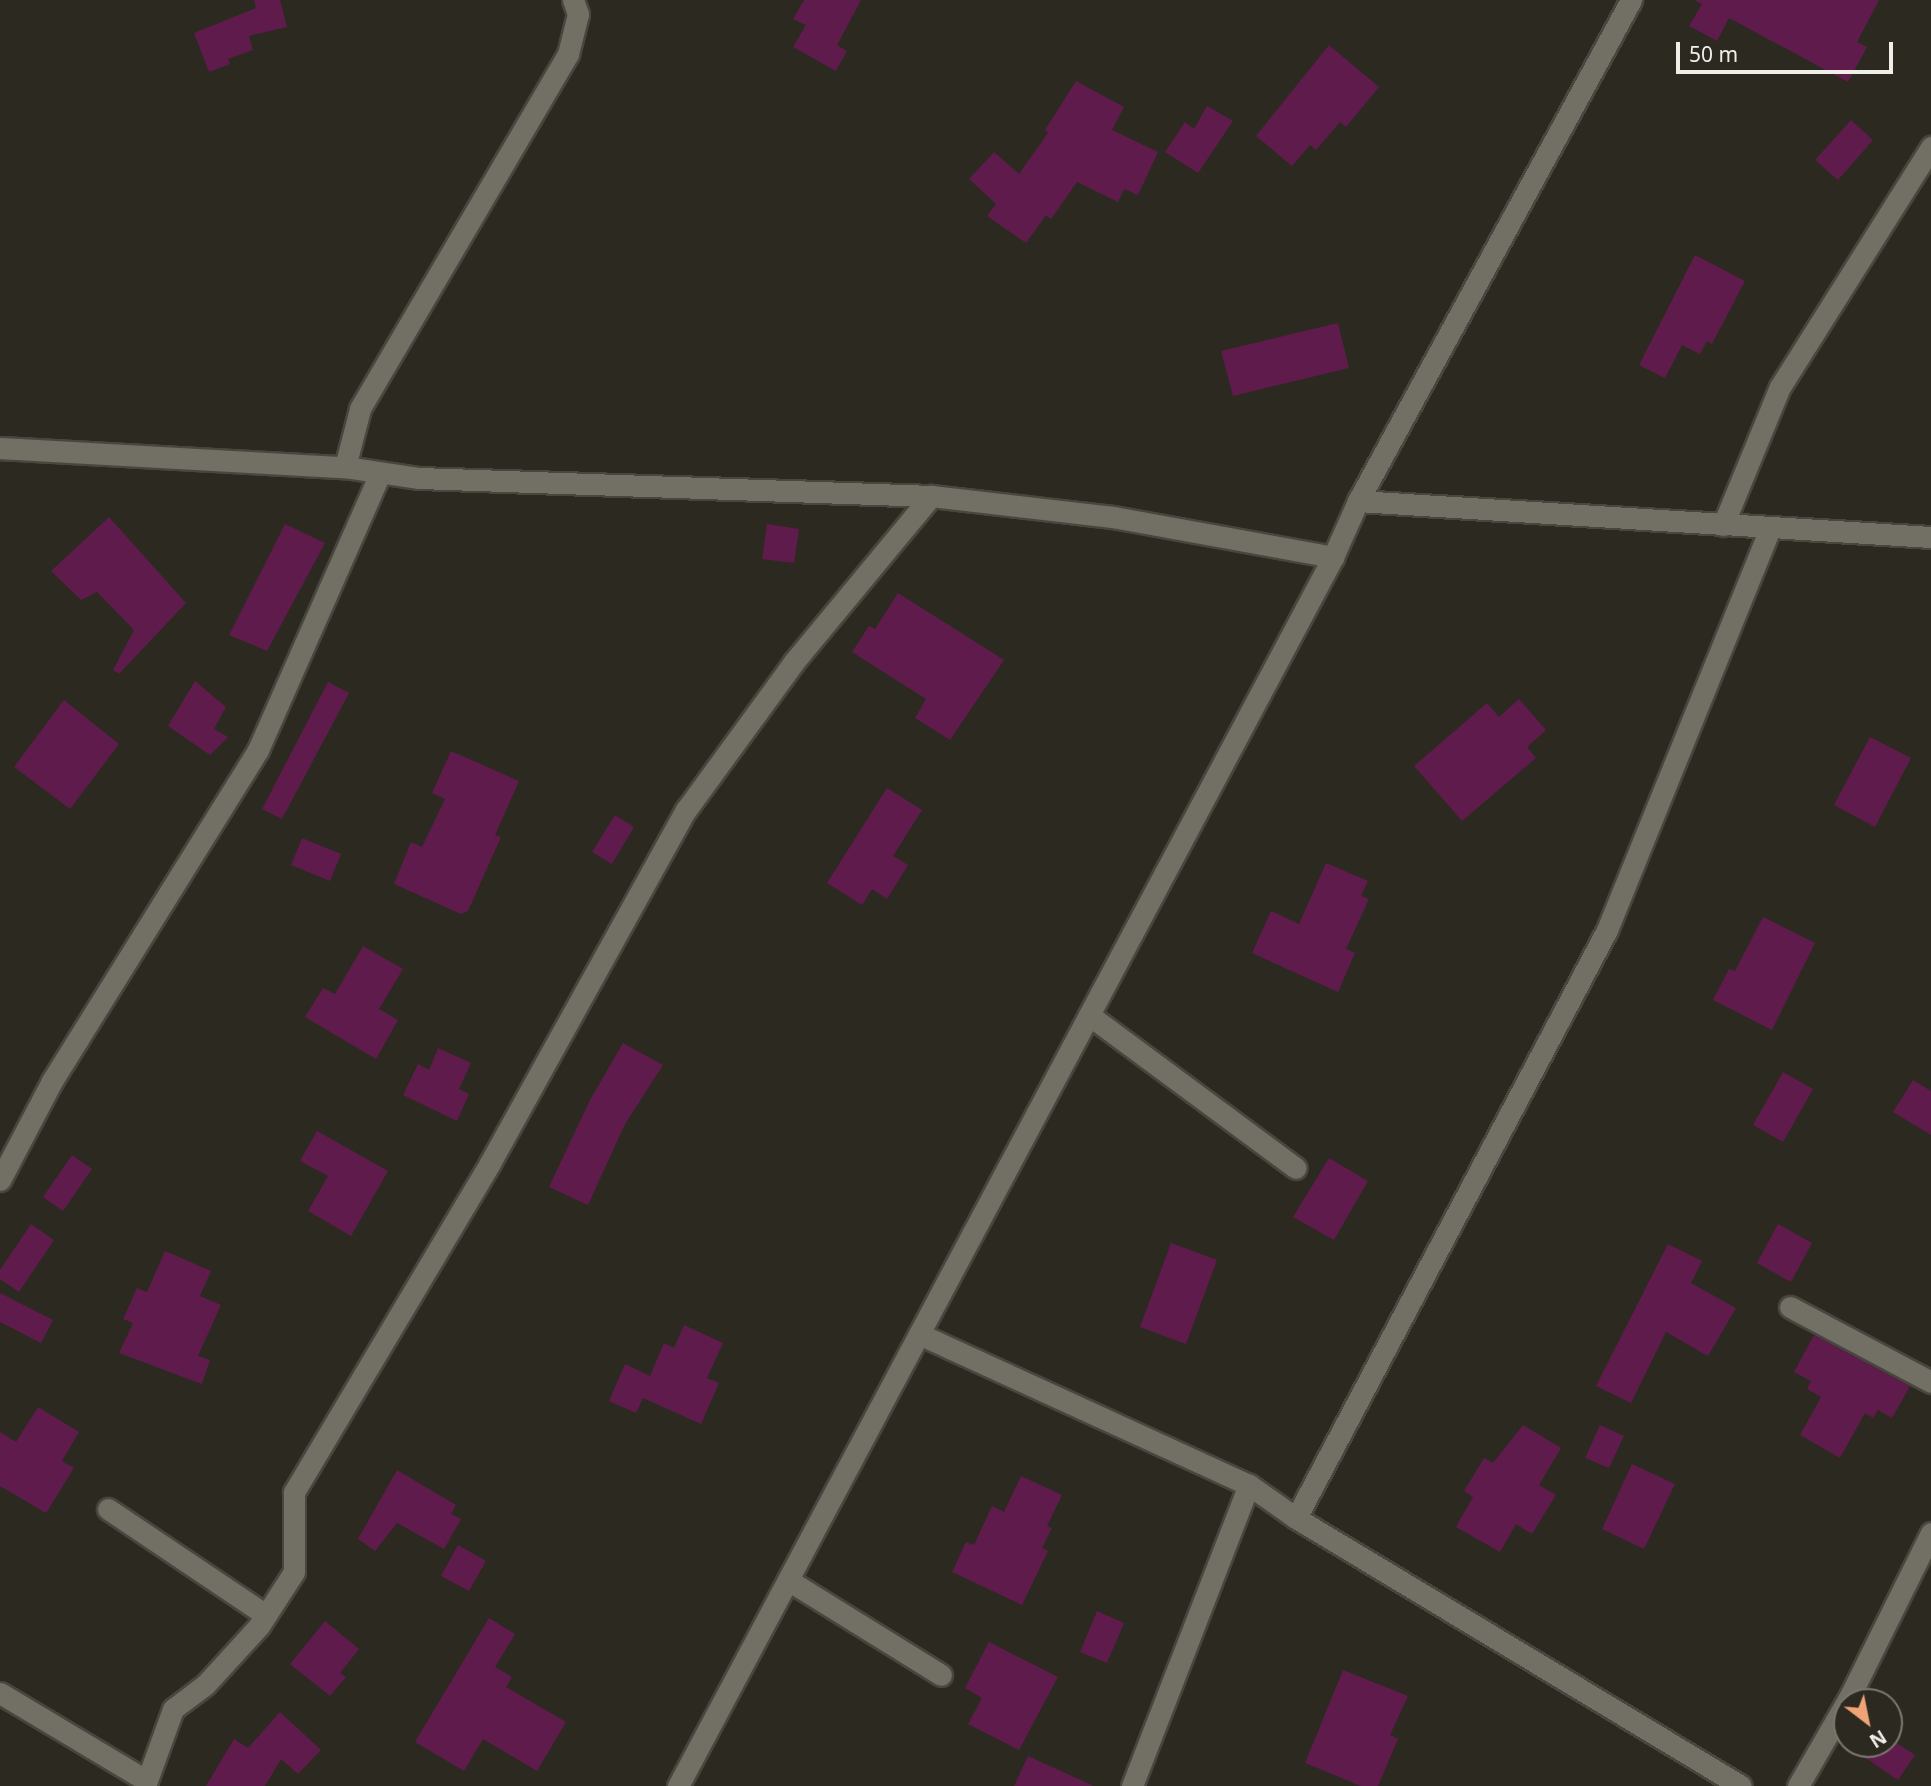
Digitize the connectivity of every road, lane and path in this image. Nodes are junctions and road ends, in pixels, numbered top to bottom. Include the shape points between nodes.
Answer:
1 (573, 0) edge
2 (1631, 0) edge
3 (1931, 147) edge
4 (0, 447) edge
5 (345, 467) junction
6 (380, 473) junction
7 (931, 495) junction
8 (1358, 501) junction
9 (1723, 525) junction
10 (1770, 528) junction
11 (1931, 537) edge
12 (1333, 556) junction
13 (1089, 1015) junction
14 (1296, 1168) dead end
15 (0, 1180) edge
16 (1790, 1307) dead end
17 (919, 1334) junction
18 (1931, 1382) edge
19 (1249, 1486) junction
20 (108, 1509) dead end
21 (1296, 1518) junction
22 (1928, 1547) edge
23 (788, 1580) junction
24 (266, 1615) junction
25 (941, 1675) dead end
26 (0, 1693) edge
27 (146, 1783) edge
28 (678, 1786) edge
29 (1132, 1786) edge
30 (1741, 1786) edge
31 (1798, 1786) edge

1 - 5 street via 578,14 568,54 360,409
2 - 8 street
3 - 9 street via 1780,387
4 - 5 street
5 - 6 street
6 - 7 street
6 - 15 street via 326,605 258,750 52,1081
7 - 12 street via 1113,517
7 - 24 street via 793,663 687,810 600,958 490,1163 294,1492 294,1572
8 - 9 street
8 - 12 street
9 - 10 street
10 - 11 street
10 - 21 street via 1607,930
12 - 13 street
13 - 14 street
13 - 17 street
16 - 18 street
17 - 19 street
17 - 23 street
19 - 21 street
19 - 29 street
20 - 24 street
21 - 30 street
22 - 31 street
23 - 25 street
23 - 28 street
24 - 27 street via 206,1684 173,1709
26 - 27 street

